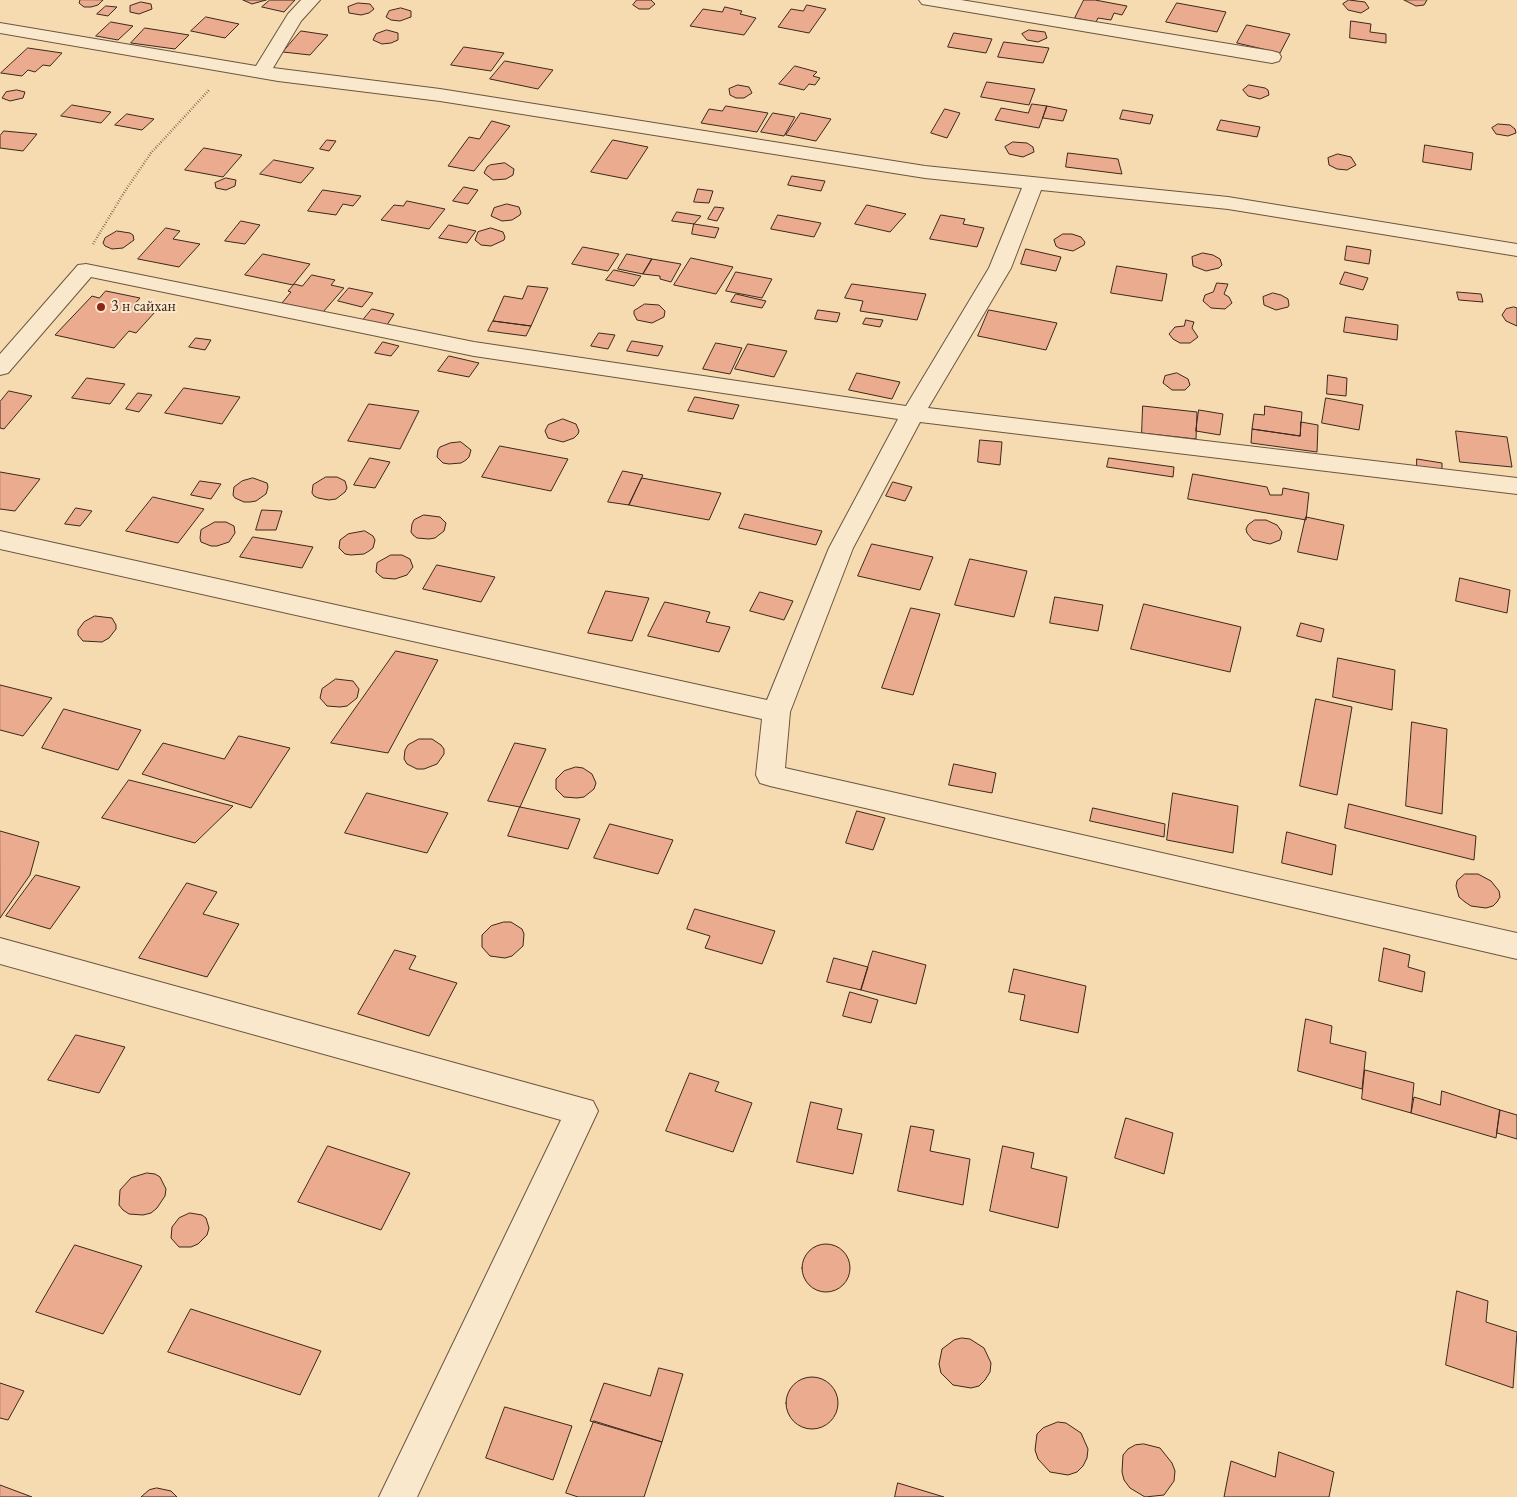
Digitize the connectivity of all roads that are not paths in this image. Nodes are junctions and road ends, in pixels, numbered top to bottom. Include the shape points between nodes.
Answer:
1 (311, 0) edge
2 (928, 0) edge
3 (1007, 6) edge
4 (0, 28) edge
5 (1272, 57) dead end
6 (261, 72) junction
7 (1035, 184) junction
8 (1517, 250) edge
9 (0, 368) edge
10 (913, 414) junction
11 (1517, 486) edge
12 (0, 540) edge
13 (776, 712) junction
14 (1517, 946) edge
15 (0, 951) edge
16 (398, 1497) edge

1 - 6 street via 294,18
2 - 3 street
3 - 5 street
4 - 6 street
6 - 7 street via 440,95 925,172
7 - 8 street via 1228,203
7 - 10 street via 1000,268
9 - 10 street via 86,270 474,350
10 - 11 street
10 - 13 street via 841,548
12 - 13 street
13 - 14 street via 770,775
15 - 16 street via 582,1111

